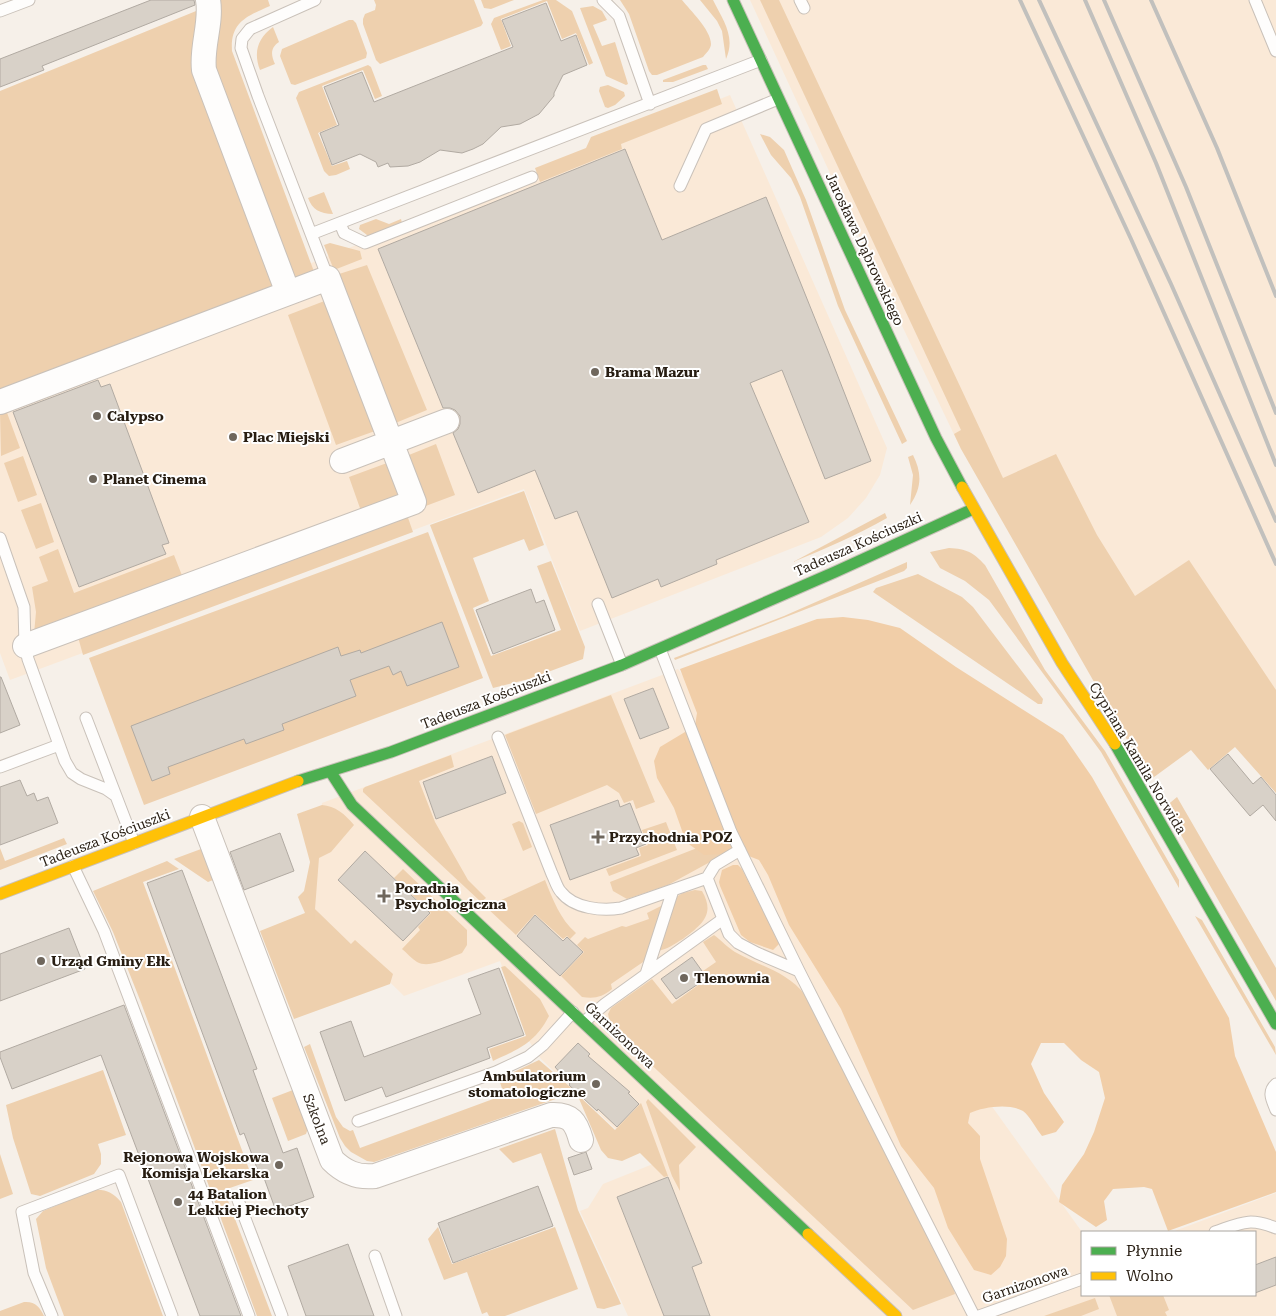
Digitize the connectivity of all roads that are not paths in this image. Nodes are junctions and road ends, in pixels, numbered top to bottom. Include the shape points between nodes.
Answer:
1 (29, 0) edge
2 (208, 0) edge
3 (315, 0) edge
4 (603, 0) edge
5 (733, 0) edge
6 (1255, 0) edge
7 (1, 10) edge
8 (1276, 51) edge
9 (761, 60) junction
10 (779, 99) junction
11 (650, 104) junction
12 (532, 177) dead end
13 (680, 186) dead end
14 (340, 223) junction
15 (311, 234) junction
16 (328, 278) junction
17 (288, 293) junction
18 (0, 402) edge
19 (448, 421) dead end
20 (391, 442) junction
21 (342, 461) dead end
22 (973, 509) junction
23 (0, 538) edge
24 (598, 604) dead end
25 (25, 646) junction
26 (660, 649) junction
27 (622, 664) junction
28 (86, 718) dead end
29 (498, 737) dead end
30 (59, 745) junction
31 (0, 767) edge
32 (330, 772) junction
33 (116, 796) junction
34 (202, 817) junction
35 (134, 843) junction
36 (740, 850) junction
37 (73, 866) junction
38 (707, 878) junction
39 (673, 890) junction
40 (0, 894) edge
41 (723, 919) junction
42 (799, 971) junction
43 (646, 974) junction
44 (573, 1012) junction
45 (584, 1022) junction
46 (1276, 1024) edge
47 (1276, 1084) edge
48 (1276, 1110) edge
49 (358, 1121) dead end
50 (582, 1140) dead end
51 (238, 1200) dead end
52 (1276, 1228) edge
53 (1218, 1231) edge
54 (374, 1256) dead end
55 (1081, 1280) edge
56 (892, 1315) edge
57 (52, 1316) edge
58 (172, 1316) edge
59 (248, 1316) edge
60 (282, 1316) edge
61 (396, 1316) edge
62 (974, 1316) edge
63 (979, 1316) edge

1 - 7 lane
2 - 17 street via 204,70
3 - 15 lane via 250,28 242,39 241,48
4 - 11 lane via 620,16
5 - 9 street, Jarosława Dąbrowskiego
6 - 8 lane
9 - 10 street, Jarosława Dąbrowskiego
9 - 11 lane
10 - 13 lane via 706,129
10 - 22 street, Jarosława Dąbrowskiego via 936,438
11 - 14 lane
12 - 14 lane via 365,243 344,233
14 - 15 lane
15 - 16 lane
16 - 17 street
16 - 20 street
17 - 18 street
19 - 20 street
20 - 21 street
20 - 25 street via 414,502
22 - 26 street, Tadeusza Kościuszki
22 - 46 street, Cypriana Kamila Norwida via 1062,663 1118,748
23 - 25 lane via 24,607
24 - 27 lane
25 - 30 lane
26 - 27 street, Tadeusza Kościuszki
26 - 36 lane
27 - 32 street, Tadeusza Kościuszki
28 - 33 lane
29 - 39 lane via 564,896 581,905 610,910
30 - 31 lane
30 - 33 lane via 72,773
32 - 34 street, Tadeusza Kościuszki
32 - 44 street, Garnizonowa via 352,804
33 - 35 lane
34 - 35 street, Tadeusza Kościuszki
34 - 50 street, Szkolna via 332,1160 340,1168 360,1176 375,1176 559,1114 573,1121
35 - 37 street, Tadeusza Kościuszki
36 - 38 lane via 716,865
36 - 42 lane
37 - 40 street, Tadeusza Kościuszki
37 - 59 lane via 104,931
38 - 39 lane
38 - 41 lane
39 - 43 lane
41 - 42 lane via 729,934 738,943
41 - 43 lane
42 - 62 lane
43 - 45 lane
44 - 45 street, Garnizonowa
44 - 49 lane via 528,1057 496,1072
45 - 56 street, Garnizonowa
47 - 48 lane via 1270,1097
51 - 60 lane
52 - 53 lane via 1260,1221 1245,1222
54 - 61 lane
55 - 63 lane, Garnizonowa
57 - 58 lane via 34,1274 22,1212 119,1175

